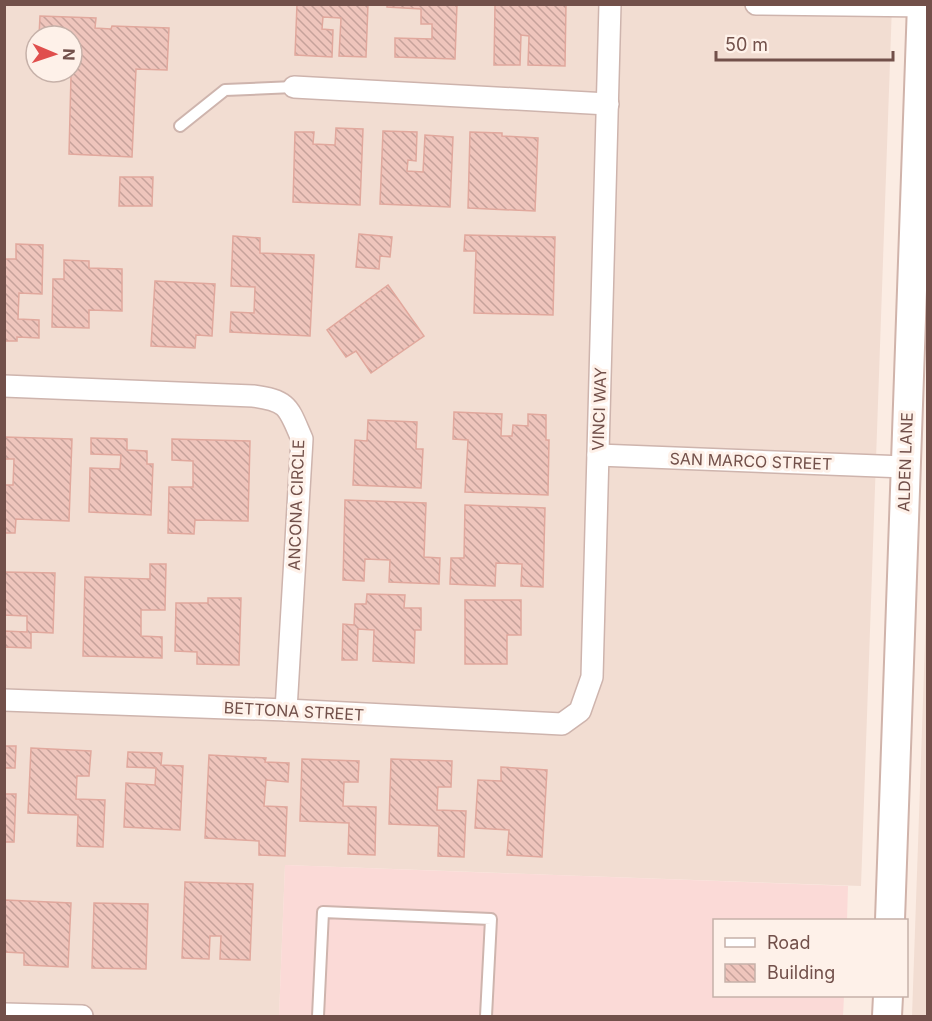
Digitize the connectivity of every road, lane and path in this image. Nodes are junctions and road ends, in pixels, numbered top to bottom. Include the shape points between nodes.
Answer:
1 (610, 4) edge
2 (756, 4) edge
3 (924, 6) edge
4 (294, 87) joint
5 (608, 104) junction
6 (180, 126) dead end
7 (4, 386) edge
8 (598, 455) junction
9 (905, 467) junction
10 (4, 700) edge
11 (286, 710) junction
12 (580, 711) joint
13 (890, 919) edge
14 (888, 997) edge
15 (4, 1014) edge
16 (82, 1017) edge
17 (318, 1017) edge
18 (486, 1017) edge
19 (887, 1017) edge

1 - 5 street, VINCI WAY
2 - 3 street
3 - 9 street, ALDEN LANE
4 - 5 street
4 - 6 lane via 225,90
5 - 8 street, VINCI WAY
7 - 11 street, ANCONA CIRCLE via 253,396 275,399 290,410 302,439
8 - 9 street, SAN MARCO STREET
8 - 12 street, VINCI WAY via 592,677
9 - 13 street, ALDEN LANE
10 - 11 street, BETTONA STREET
11 - 12 street, BETTONA STREET via 561,724
14 - 19 street
15 - 16 street
17 - 18 lane via 323,912 491,919

